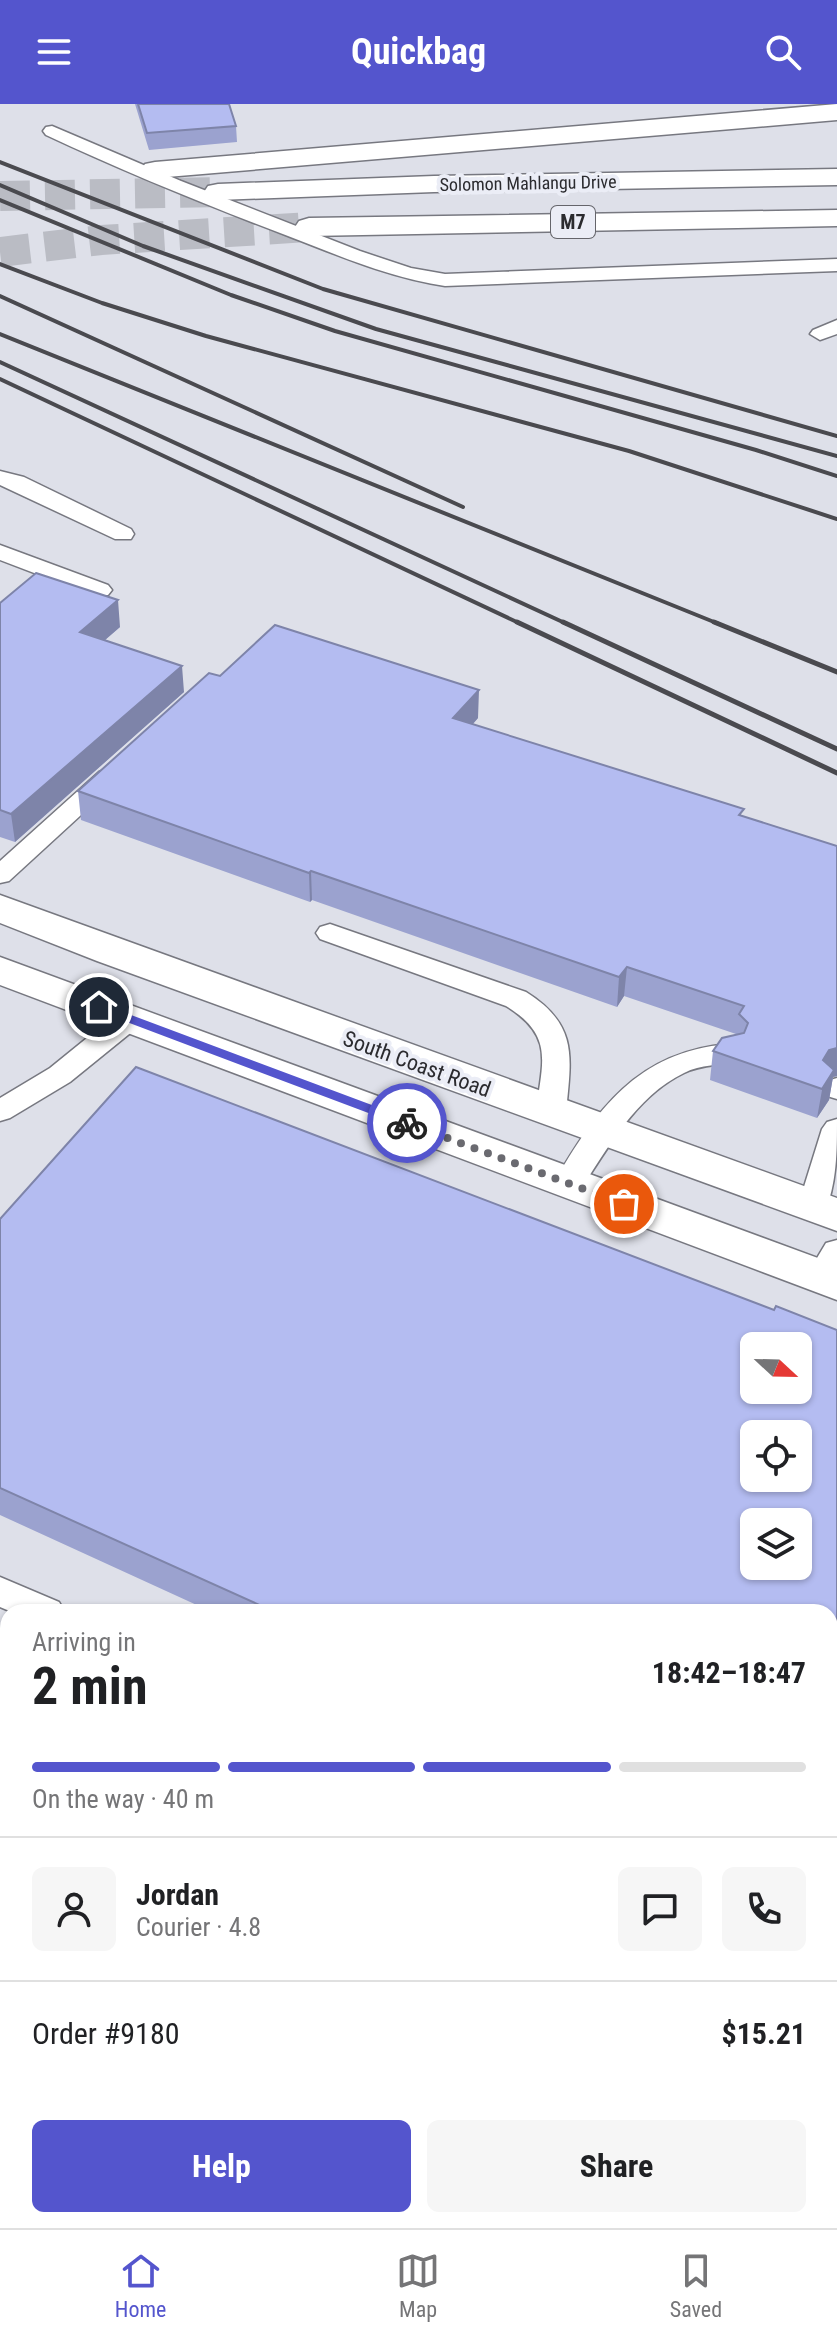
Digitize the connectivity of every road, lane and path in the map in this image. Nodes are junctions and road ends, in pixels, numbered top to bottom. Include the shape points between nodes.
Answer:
1 (836, 104) edge
2 (837, 112) edge
3 (719, 121) junction
4 (52, 131) dead end
5 (155, 170) dead end
6 (837, 177) edge
7 (218, 192) tunnel mouth
8 (837, 218) edge
9 (309, 227) tunnel mouth
10 (837, 265) edge
11 (0, 478) edge
12 (123, 534) dead end
13 (0, 552) edge
14 (100, 590) edge
15 (130, 757) edge
16 (0, 875) edge
17 (0, 908) edge
18 (330, 933) dead end
19 (111, 952) junction
20 (0, 970) edge
21 (69, 995) junction
22 (129, 1019) junction
23 (728, 1054) edge
24 (0, 1111) edge
25 (551, 1112) junction
26 (837, 1129) edge
27 (604, 1132) junction
28 (568, 1184) junction
29 (825, 1210) edge
30 (832, 1271) edge
31 (0, 1591) edge
32 (29, 1604) edge

1 - 3 main road
2 - 3 main road
3 - 5 main road
4 - 10 lane via 149,177 420,277
6 - 7 main road, Solomon Mahlangu Drive / M7
8 - 9 main road, Solomon Mahlangu Drive / M7
11 - 12 lane
13 - 14 lane
15 - 16 lane
17 - 19 main road, South Coast Road
18 - 25 lane via 508,996 538,1012 550,1025 556,1044
19 - 21 main road
19 - 25 main road, South Coast Road
20 - 21 main road
21 - 22 main road
22 - 24 lane via 60,1075
22 - 28 main road
23 - 27 lane via 694,1056 651,1077
25 - 27 main road, South Coast Road
26 - 29 lane
27 - 28 lane
27 - 29 main road, South Coast Road
28 - 30 main road
31 - 32 lane

